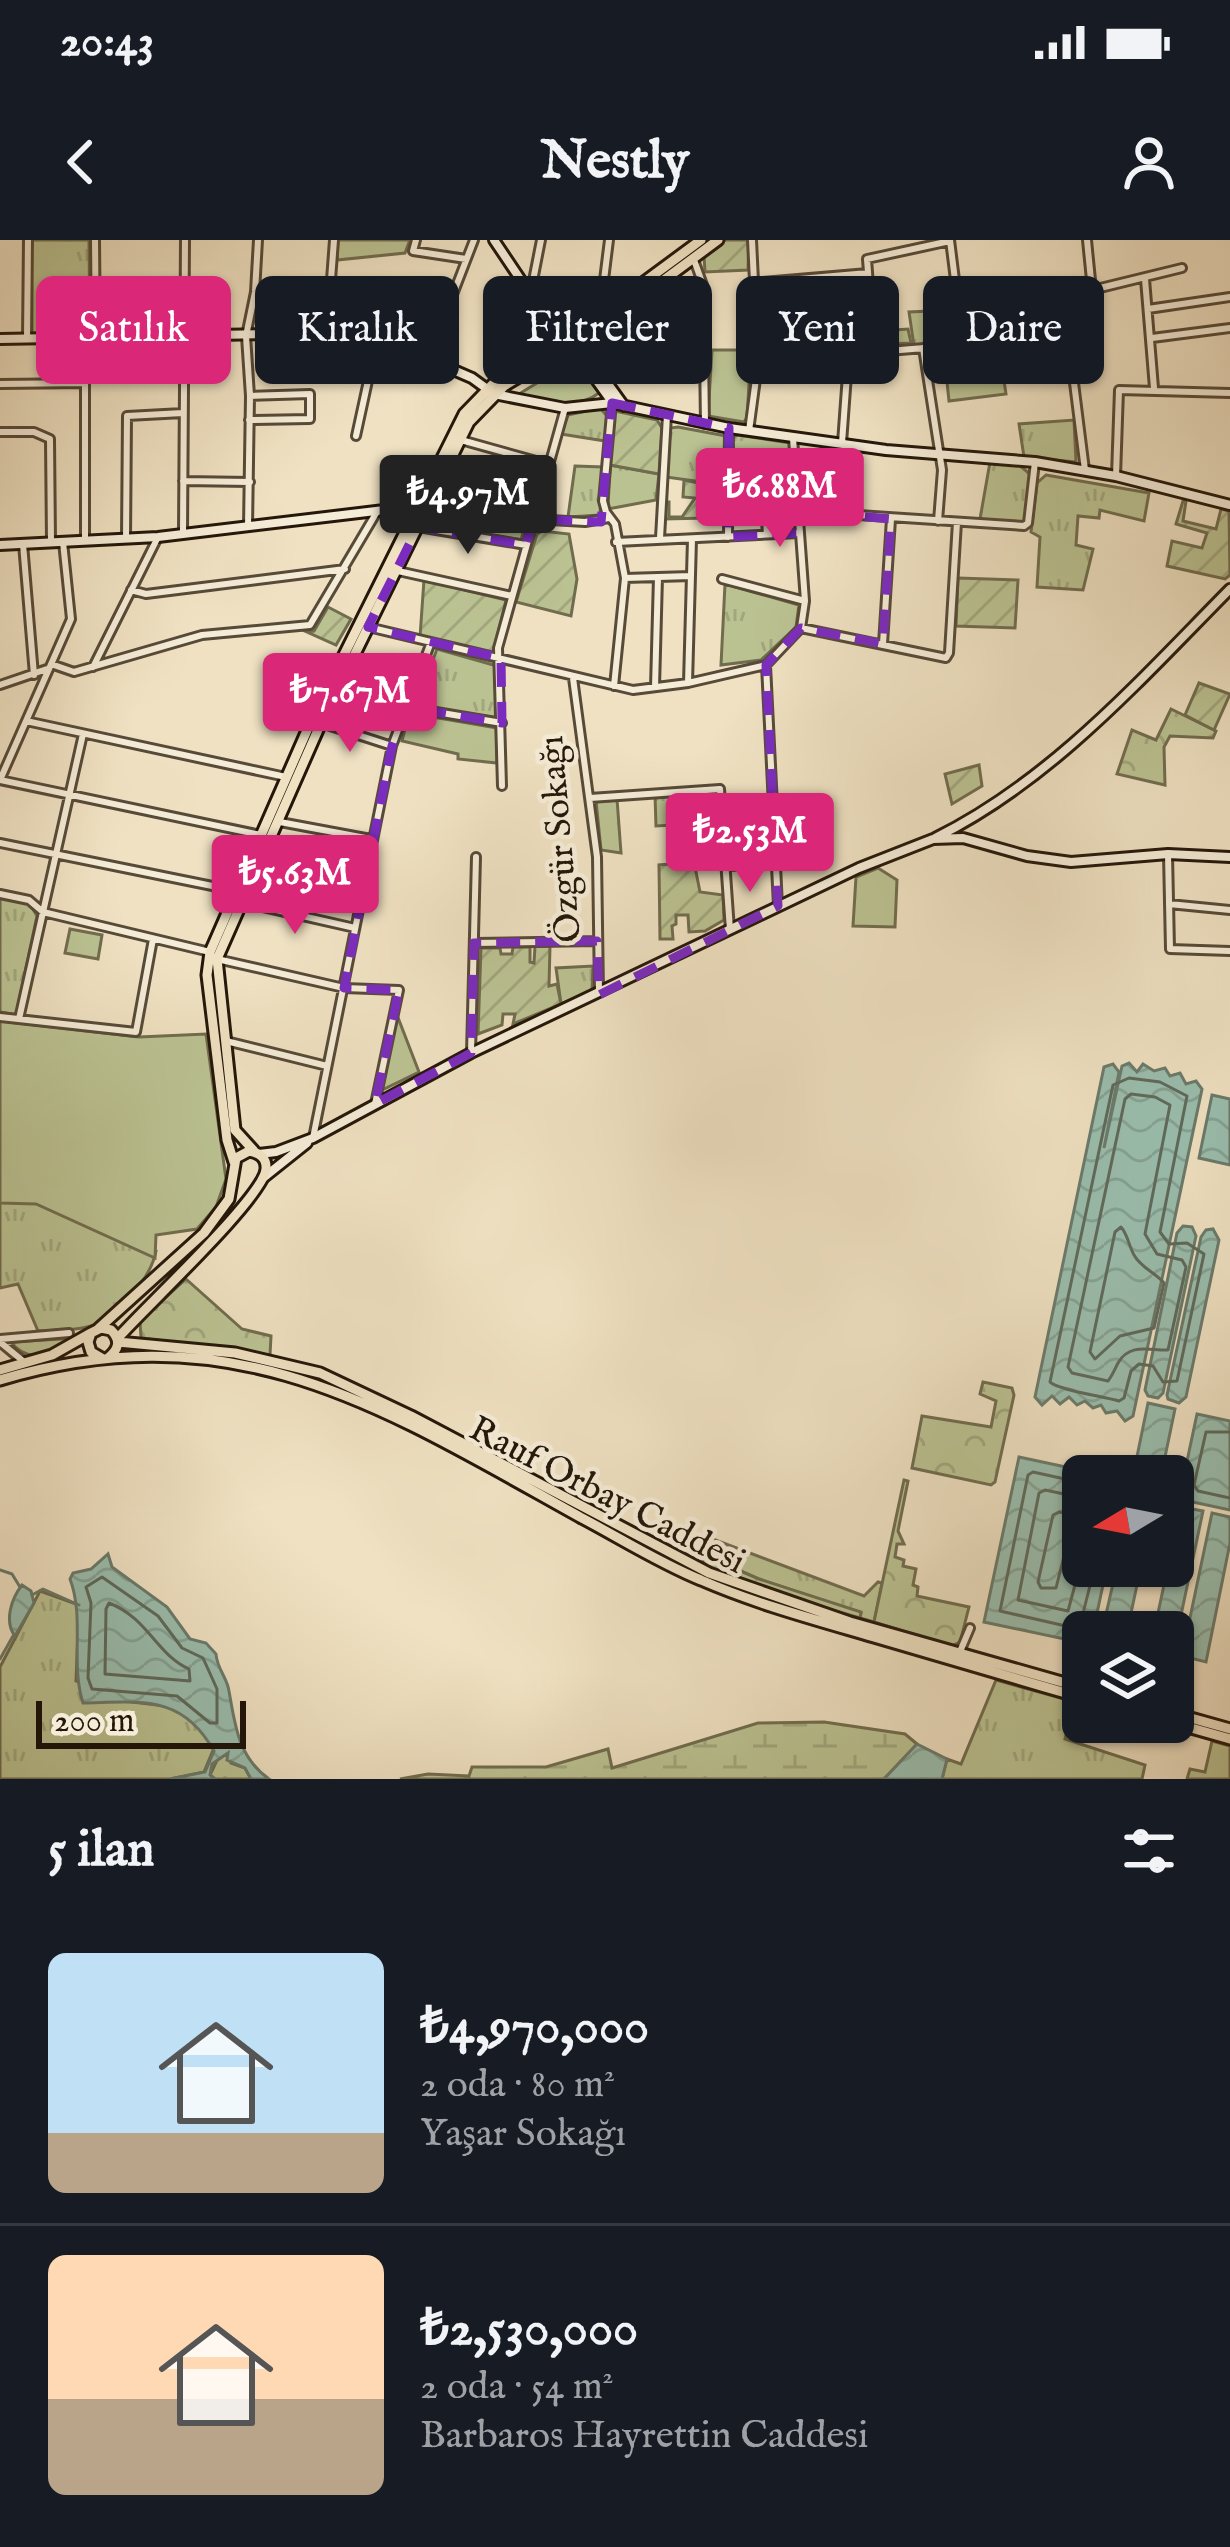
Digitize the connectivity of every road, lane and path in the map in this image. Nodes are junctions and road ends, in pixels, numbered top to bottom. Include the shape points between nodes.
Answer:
1 (28, 240) edge
2 (95, 240) edge
3 (185, 240) edge
4 (258, 240) edge
5 (333, 240) edge
6 (416, 240) edge
7 (474, 240) edge
8 (494, 240) edge
9 (541, 240) edge
10 (609, 240) edge
11 (701, 240) edge
12 (718, 240) edge
13 (752, 240) edge
14 (892, 240) edge
15 (950, 240) edge
16 (1087, 240) edge
17 (894, 251) junction
18 (466, 260) junction
19 (694, 260) junction
20 (1182, 268) dead end
21 (868, 273) junction
22 (95, 276) edge
23 (184, 276) edge
24 (331, 276) edge
25 (518, 276) edge
26 (534, 276) edge
27 (605, 276) edge
28 (653, 276) edge
29 (671, 276) edge
30 (752, 276) edge
31 (833, 276) edge
32 (868, 276) edge
33 (954, 276) edge
34 (1091, 276) edge
35 (459, 278) edge
36 (1145, 278) junction
37 (1104, 287) edge
38 (1230, 297) edge
39 (1148, 309) junction
40 (1230, 328) edge
41 (231, 336) edge
42 (246, 336) junction
43 (255, 336) edge
44 (1152, 338) junction
45 (0, 339) edge
46 (27, 339) junction
47 (36, 339) edge
48 (922, 348) joint
49 (899, 349) edge
50 (459, 375) edge
51 (0, 384) edge
52 (183, 384) edge
53 (367, 384) edge
54 (503, 384) edge
55 (598, 384) edge
56 (608, 384) edge
57 (755, 384) edge
58 (848, 384) edge
59 (1074, 384) edge
60 (1154, 388) junction
61 (491, 391) junction
62 (1230, 393) edge
63 (250, 396) junction
64 (612, 403) junction
65 (624, 406) junction
66 (565, 408) junction
67 (183, 413) junction
68 (667, 416) junction
69 (249, 420) junction
70 (705, 424) junction
71 (729, 428) junction
72 (748, 431) junction
73 (0, 432) edge
74 (356, 436) dead end
75 (793, 436) junction
76 (460, 440) junction
77 (842, 443) junction
78 (939, 453) junction
79 (1035, 462) junction
80 (547, 464) junction
81 (1084, 470) junction
82 (1116, 476) junction
83 (183, 481) junction
84 (250, 482) junction
85 (764, 492) dead end
86 (1230, 505) edge
87 (378, 510) junction
88 (421, 511) junction
89 (798, 511) junction
90 (609, 518) junction
91 (532, 519) junction
92 (891, 519) junction
93 (938, 521) junction
94 (958, 522) junction
95 (248, 527) junction
96 (418, 527) junction
97 (800, 533) junction
98 (184, 534) junction
99 (767, 534) junction
100 (158, 537) junction
101 (728, 537) junction
102 (126, 538) junction
103 (660, 538) junction
104 (692, 538) junction
105 (85, 541) junction
106 (51, 542) junction
107 (63, 542) junction
108 (616, 542) junction
109 (0, 544) edge
110 (23, 544) junction
111 (526, 545) junction
112 (344, 568) junction
113 (396, 571) junction
114 (691, 576) junction
115 (658, 577) junction
116 (626, 578) junction
117 (722, 578) dead end
118 (1230, 589) edge
119 (131, 590) junction
120 (512, 596) junction
121 (805, 602) junction
122 (368, 627) junction
123 (801, 628) junction
124 (430, 642) junction
125 (883, 644) junction
126 (499, 658) junction
127 (766, 665) junction
128 (50, 666) junction
129 (93, 667) junction
130 (34, 675) junction
131 (573, 678) junction
132 (688, 682) junction
133 (0, 685) edge
134 (614, 686) junction
135 (655, 687) junction
136 (406, 707) junction
137 (26, 721) junction
138 (321, 723) junction
139 (502, 723) junction
140 (82, 734) junction
141 (392, 746) junction
142 (288, 777) junction
143 (0, 780) edge
144 (502, 786) dead end
145 (70, 794) junction
146 (590, 798) junction
147 (280, 822) junction
148 (262, 835) junction
149 (371, 839) junction
150 (933, 839) junction
151 (0, 843) edge
152 (55, 854) junction
153 (1168, 854) junction
154 (476, 857) dead end
155 (1230, 857) edge
156 (237, 891) junction
157 (0, 894) edge
158 (244, 903) junction
159 (1169, 904) junction
160 (778, 906) junction
161 (1230, 910) edge
162 (43, 912) junction
163 (355, 928) junction
164 (730, 930) junction
165 (153, 939) junction
166 (597, 941) junction
167 (474, 943) junction
168 (1230, 951) edge
169 (213, 956) junction
170 (344, 988) junction
171 (599, 995) junction
172 (0, 1017) edge
173 (19, 1019) junction
174 (223, 1040) junction
175 (471, 1054) junction
176 (327, 1066) junction
177 (375, 1104) junction
178 (313, 1138) junction
179 (257, 1153) junction
180 (234, 1167) junction
181 (260, 1180) junction
182 (135, 1316) junction
183 (95, 1331) junction
184 (69, 1333) dead end
185 (0, 1340) edge
186 (118, 1340) junction
187 (140, 1344) junction
188 (105, 1359) junction
189 (26, 1364) junction
190 (0, 1370) edge
191 (0, 1380) edge
192 (970, 1628) dead end
193 (958, 1658) junction
194 (1062, 1683) edge
195 (1062, 1691) edge
196 (1194, 1719) edge
197 (1194, 1728) edge
198 (1230, 1729) edge
199 (1230, 1738) edge

1 - 46 street
2 - 22 street
3 - 23 street
4 - 42 street
5 - 24 street
6 - 18 street via 413,251
7 - 18 street
8 - 25 street
9 - 26 street
10 - 27 street
11 - 28 main road
12 - 19 main road
13 - 30 street
14 - 17 street
15 - 17 street
15 - 33 street
16 - 34 street
17 - 21 street via 867,259
18 - 35 street
19 - 29 main road
19 - 70 street via 703,285
20 - 36 street
21 - 31 street
21 - 32 street
36 - 37 street
36 - 39 street
38 - 39 street
39 - 44 street
40 - 44 street
41 - 42 street
42 - 43 street
42 - 63 street
44 - 60 street
45 - 46 street
46 - 47 street
48 - 49 street
48 - 78 street
50 - 61 street
51 - 105 street via 85,383
52 - 67 street
53 - 74 street
54 - 61 main road
55 - 64 street
56 - 65 street
57 - 72 street
58 - 77 street
59 - 81 street
60 - 62 street
60 - 82 street via 1118,390
61 - 66 street
61 - 76 main road
61 - 88 main road via 464,414
63 - 69 street
63 - 69 street via 310,394 310,419
64 - 65 street
64 - 66 street
64 - 90 street via 603,501
65 - 68 street
66 - 80 street
67 - 83 street
67 - 102 street via 127,416
68 - 70 street
68 - 103 street
69 - 84 street
70 - 71 street
71 - 72 street
71 - 101 street
72 - 75 street
73 - 106 street via 50,439
75 - 77 street
75 - 89 street
76 - 80 street
76 - 88 main road
77 - 78 street
78 - 79 street
78 - 93 street
79 - 81 street
79 - 94 street via 1028,523
80 - 91 street
81 - 82 street
82 - 86 street
83 - 84 street
83 - 98 street
84 - 95 street
85 - 99 street
87 - 88 street
87 - 95 street
87 - 112 street
88 - 96 main road
88 - 142 main road
89 - 92 street
89 - 97 street
90 - 91 street
90 - 108 street
91 - 111 street
92 - 93 street
92 - 125 street
93 - 94 street
94 - 125 street via 950,653
95 - 98 street
96 - 111 street
96 - 113 main road
97 - 99 street
97 - 121 street
98 - 100 street
99 - 101 street
100 - 102 street
100 - 119 street
101 - 104 street
102 - 105 street
103 - 104 street
103 - 108 street
104 - 114 street
105 - 107 street
106 - 107 street
106 - 110 street
107 - 128 street via 70,619
108 - 116 street
109 - 110 street
110 - 130 street
111 - 120 street
112 - 119 street
112 - 129 street via 310,625 202,634
113 - 120 street
113 - 122 main road
114 - 115 street
114 - 132 street
115 - 116 street
115 - 135 street
116 - 134 street
117 - 121 street
118 - 150 street via 1050,765
119 - 129 street
120 - 126 street
121 - 123 street
122 - 124 street
122 - 138 main road
123 - 125 street
123 - 127 street
124 - 126 street
124 - 136 street
126 - 131 street
126 - 139 street
127 - 132 street
127 - 160 street
128 - 129 street
128 - 130 street
128 - 137 street
130 - 133 street
131 - 134 street
131 - 146 street, Özgür Sokağı
132 - 135 street
134 - 135 street
136 - 139 street
136 - 141 street
137 - 140 street
137 - 143 street
138 - 141 street
138 - 147 main road
139 - 144 street
140 - 142 street
140 - 145 street
141 - 149 street
142 - 148 main road
143 - 145 street
145 - 148 street
145 - 152 street
146 - 164 street via 720,789
146 - 166 street, Özgür Sokağı
147 - 149 street
147 - 158 main road
148 - 156 main road
149 - 163 street
150 - 153 street via 1071,862
150 - 160 street
151 - 152 street
152 - 156 street
152 - 162 street
153 - 155 street
153 - 159 street
154 - 167 street
156 - 169 main road
157 - 162 street
158 - 163 street
158 - 169 main road
159 - 161 street
159 - 168 street via 1170,949
160 - 164 street
162 - 165 street
162 - 173 street
163 - 170 street
164 - 171 street
165 - 169 street
165 - 173 street via 136,1032
166 - 167 street
166 - 171 street, Özgür Sokağı
167 - 175 street
169 - 170 street
169 - 174 main road
169 - 180 main road via 207,975
170 - 176 street
170 - 177 street via 399,990
171 - 175 street
172 - 173 street
174 - 176 street
174 - 179 main road via 235,1130
175 - 177 street
176 - 178 street
177 - 178 street
178 - 179 street
178 - 181 street
179 - 180 main road via 239,1154
179 - 181 main road via 266,1162
180 - 181 main road via 244,1183
180 - 183 main road via 229,1199 205,1233
181 - 182 main road via 202,1252
182 - 186 main road
182 - 187 main road via 131,1331
183 - 186 main road, Rauf Orbay Caddesi via 111,1330
183 - 188 main road via 88,1347
183 - 189 main road
184 - 185 street
185 - 189 street
186 - 187 main road, Rauf Orbay Caddesi
186 - 188 main road
187 - 193 main road, Rauf Orbay Caddesi via 235,1353 332,1378 709,1574
188 - 191 main road, Rauf Orbay Caddesi
188 - 193 main road, Rauf Orbay Caddesi via 213,1359 313,1381 688,1575
189 - 190 main road
192 - 193 street
193 - 194 main road, Rauf Orbay Caddesi
193 - 195 main road, Rauf Orbay Caddesi
196 - 198 main road
197 - 199 main road

